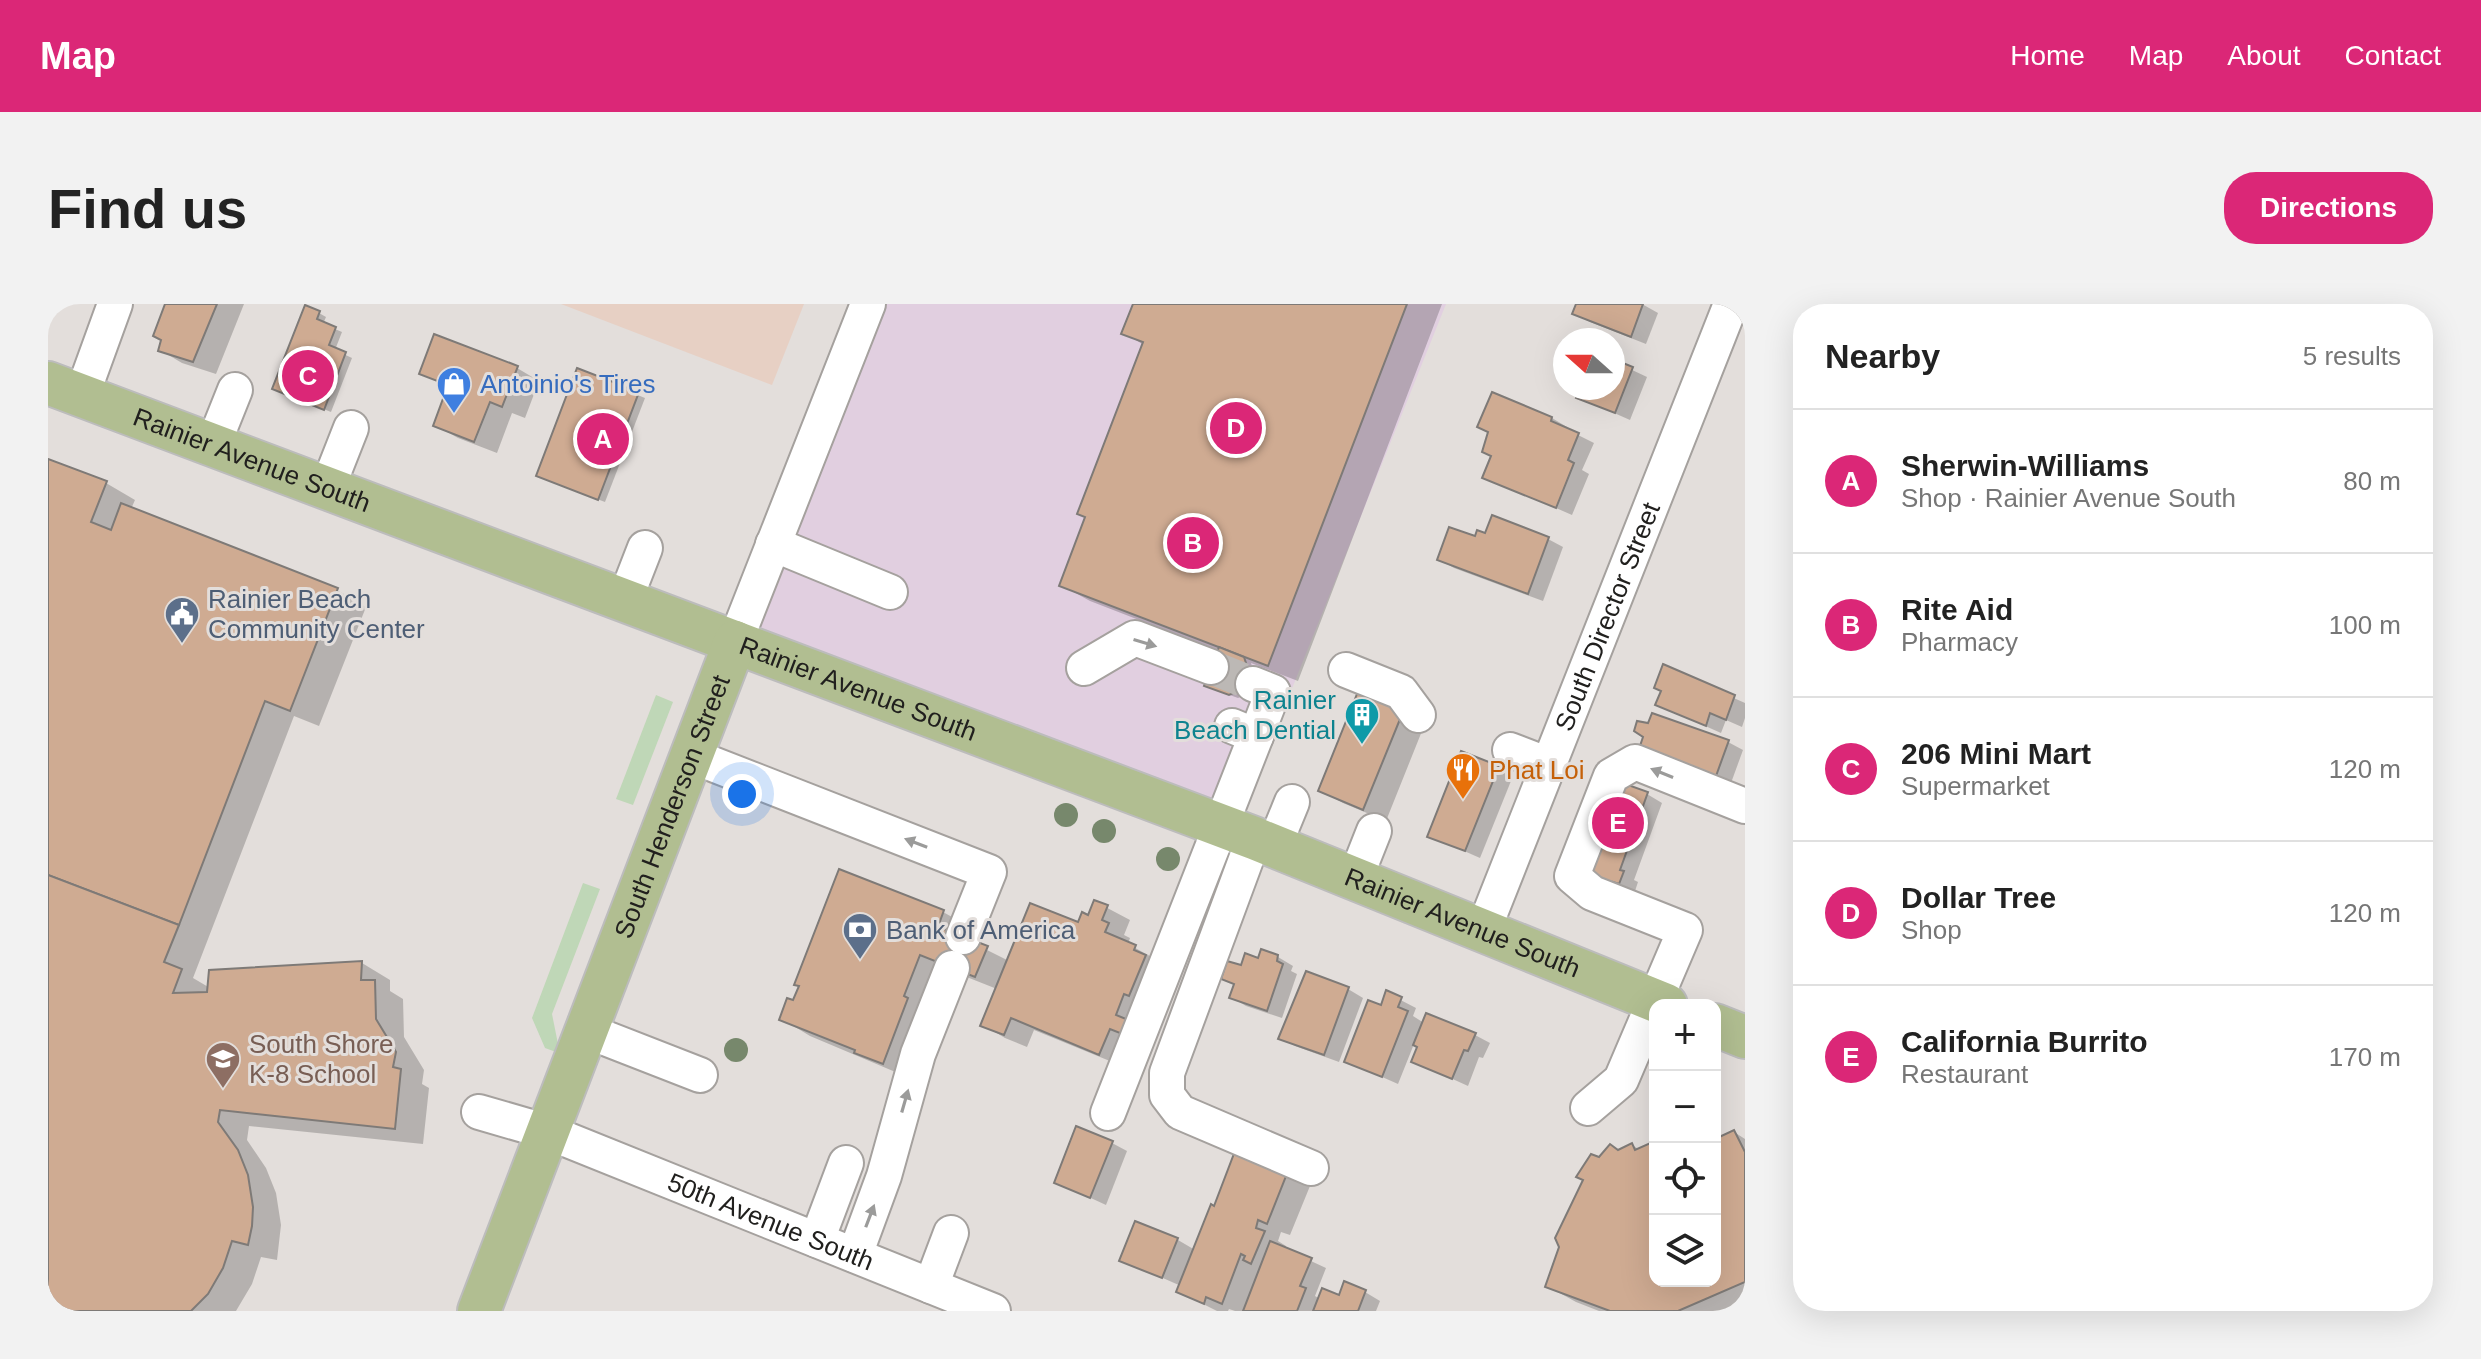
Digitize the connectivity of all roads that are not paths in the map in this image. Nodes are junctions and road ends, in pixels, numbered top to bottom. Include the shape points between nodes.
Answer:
1 (115, 304) edge
2 (868, 304) edge
3 (1731, 304) edge
4 (65, 389) edge
5 (235, 390) dead end
6 (351, 428) dead end
7 (213, 445) junction
8 (327, 489) junction
9 (773, 544) junction
10 (645, 548) dead end
11 (890, 592) dead end
12 (624, 602) junction
13 (735, 642) junction
14 (1211, 667) tunnel mouth
15 (1084, 668) dead end
16 (1346, 670) dead end
17 (1253, 684) dead end
18 (1418, 715) dead end
19 (1510, 750) dead end
20 (692, 756) junction
21 (1549, 765) junction
22 (1292, 802) dead end
23 (1740, 804) edge
24 (1374, 831) dead end
25 (1249, 837) junction
26 (1355, 879) junction
27 (1483, 931) junction
28 (1650, 999) edge
29 (1661, 999) edge
30 (1649, 1025) edge
31 (1721, 1027) edge
32 (587, 1031) junction
33 (1745, 1037) edge
34 (700, 1075) dead end
35 (1588, 1108) dead end
36 (479, 1112) dead end
37 (1108, 1113) dead end
38 (548, 1132) junction
39 (846, 1163) dead end
40 (1311, 1168) dead end
41 (951, 1233) dead end
42 (817, 1240) junction
43 (855, 1255) junction
44 (931, 1286) junction
45 (479, 1311) edge
46 (993, 1311) edge

1 - 4 street
2 - 9 street, South Henderson Street
3 - 21 street, South Director Street
4 - 7 main road, Rainier Avenue South
5 - 7 street
6 - 8 street
7 - 8 main road, Rainier Avenue South
8 - 12 main road, Rainier Avenue South
9 - 11 street
9 - 13 street, South Henderson Street
10 - 12 street
12 - 13 main road, Rainier Avenue South
13 - 20 main road, South Henderson Street
13 - 25 main road, Rainier Avenue South
15 -> 14 street via 1135,638
16 - 18 street via 1401,692
17 - 25 street via 1273,692 1244,731
19 - 21 street
20 - 32 main road, South Henderson Street
43 -> 20 street via 884,1176 918,1054 989,872
21 - 27 street, South Director Street
22 - 25 street
23 -> 29 street via 1635,762 1611,776 1605,790 1572,876 1592,893 1685,930
24 - 26 street
25 - 26 main road, Rainier Avenue South
25 - 37 street
25 - 40 street via 1167,1073 1167,1095 1180,1112
26 - 27 main road, Rainier Avenue South
27 - 28 main road, Rainier Avenue South
30 - 35 street via 1621,1080
31 - 33 main road
32 - 34 street
32 - 38 main road, South Henderson Street
36 - 38 street, 50th Avenue South
38 - 42 street, 50th Avenue South
38 - 45 main road, South Henderson Street
39 - 42 street
41 - 44 street
42 - 43 street, 50th Avenue South
43 - 44 street, 50th Avenue South
44 - 46 street, 50th Avenue South

